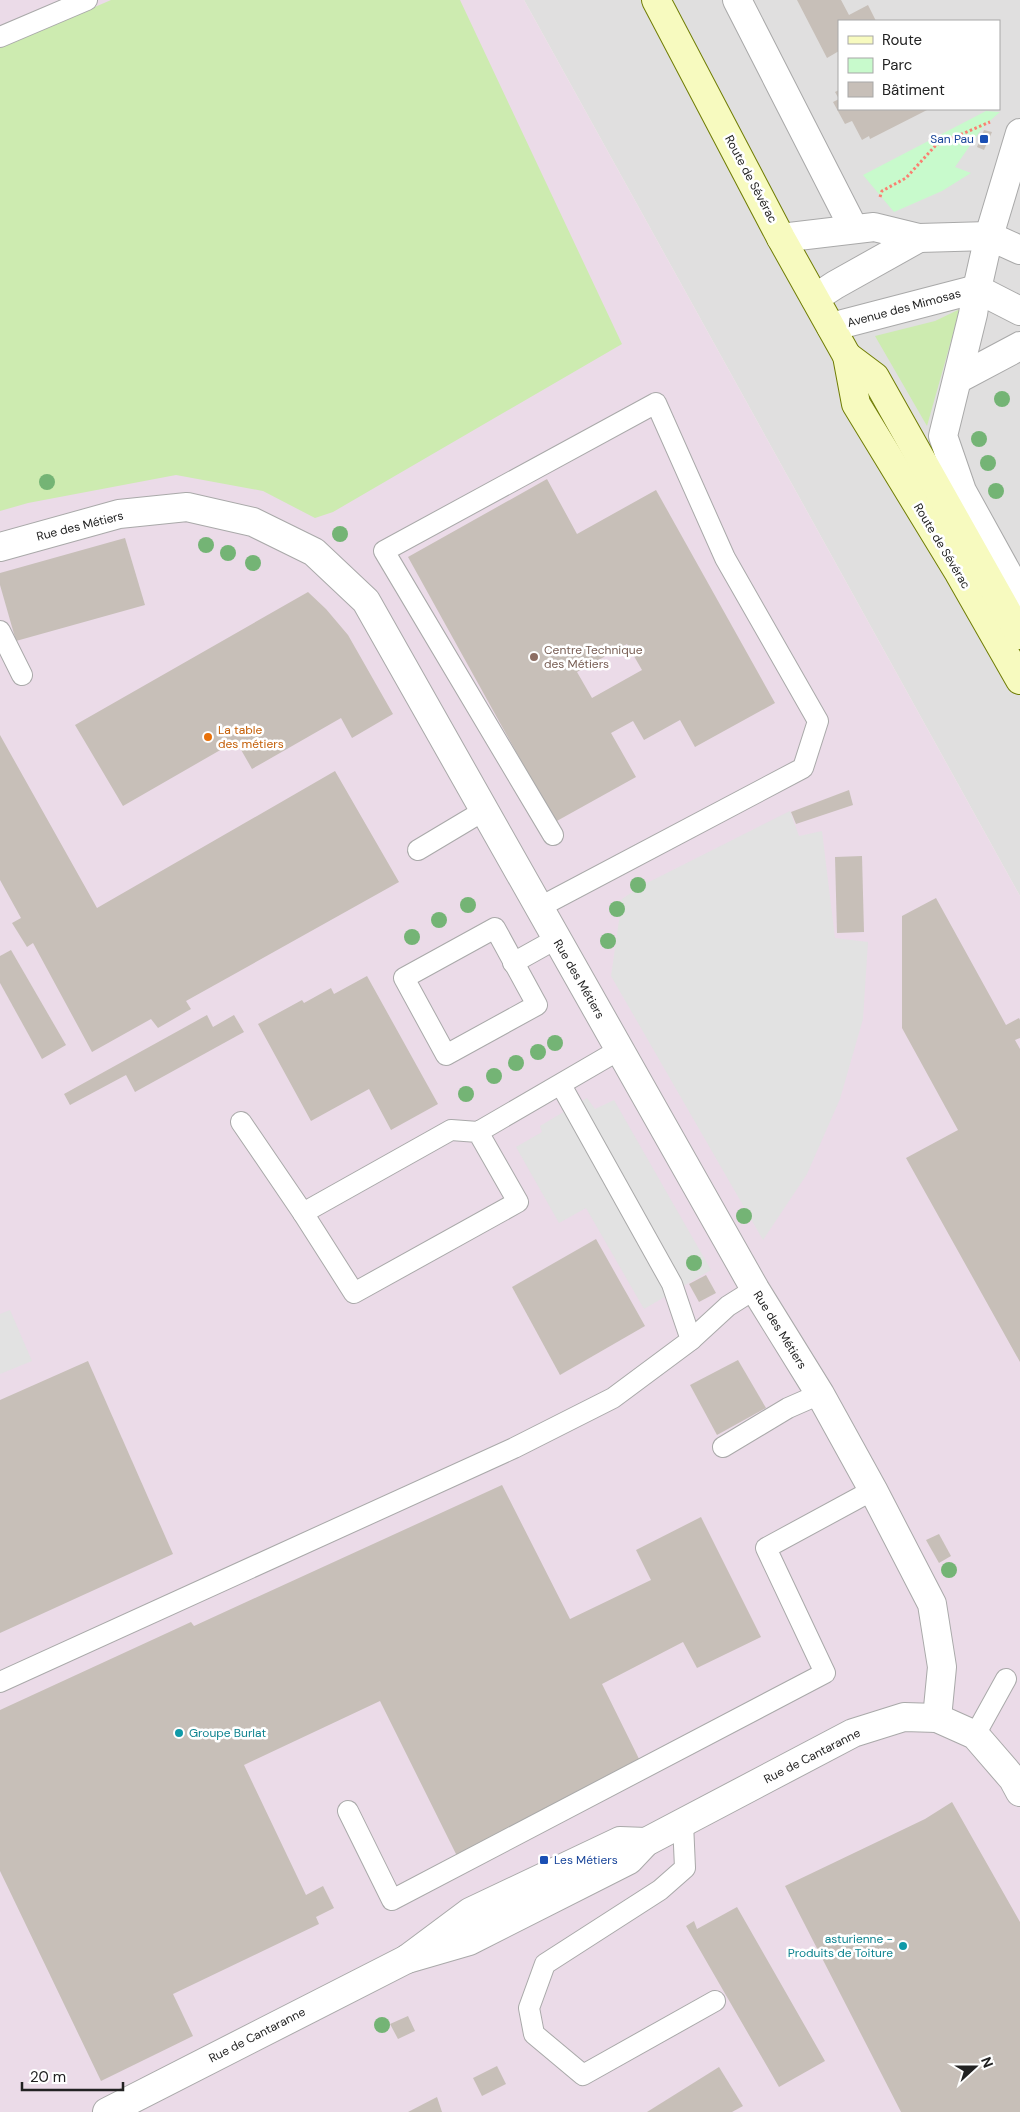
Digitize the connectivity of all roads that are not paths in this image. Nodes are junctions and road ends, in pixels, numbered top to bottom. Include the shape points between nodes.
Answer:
1 (87, 0) edge
2 (656, 0) edge
3 (737, 0) edge
4 (0, 37) edge
5 (1009, 129) edge
6 (864, 228) junction
7 (989, 236) junction
8 (782, 238) junction
9 (919, 238) junction
10 (1020, 250) edge
11 (977, 289) junction
12 (815, 298) junction
13 (1020, 310) edge
14 (831, 327) junction
15 (1020, 346) edge
16 (847, 356) junction
17 (958, 379) junction
18 (0, 547) edge
19 (1020, 596) edge
20 (0, 631) edge
21 (1020, 635) edge
22 (22, 675) dead end
23 (1020, 680) edge
24 (485, 810) junction
25 (553, 835) dead end
26 (418, 850) dead end
27 (538, 908) junction
28 (556, 939) junction
29 (513, 963) junction
30 (619, 1050) junction
31 (561, 1085) junction
32 (241, 1122) dead end
33 (478, 1132) junction
34 (303, 1213) junction
35 (755, 1289) junction
36 (691, 1340) junction
37 (820, 1394) junction
38 (723, 1447) dead end
39 (873, 1490) junction
40 (1006, 1679) dead end
41 (0, 1682) edge
42 (937, 1718) junction
43 (976, 1735) junction
44 (1020, 1792) edge
45 (348, 1811) dead end
46 (683, 1823) junction
47 (715, 2001) dead end
48 (107, 2112) edge

1 - 4 lane
2 - 8 main road, Route de Sévérac
3 - 6 street
5 - 7 street, Avenue des Mimosas
6 - 8 street
6 - 9 street
7 - 9 street
7 - 10 street
7 - 11 street, Avenue des Mimosas
8 - 12 main road, Route de Sévérac
9 - 12 street
11 - 13 street
11 - 14 street, Avenue des Mimosas
11 - 17 street, Avenue des Mimosas
12 - 14 main road, Route de Sévérac
14 - 16 main road, Route de Sévérac
15 - 17 street
16 - 21 main road, Route de Sévérac via 875,377
16 - 23 main road, Route de Sévérac via 856,404
17 - 19 street, Avenue des Mimosas via 943,436 962,491
18 - 24 street, Rue des Métiers via 119,514 188,507 252,522 314,552 366,601
20 - 22 lane
24 - 26 lane
24 - 27 street, Rue des Métiers
25 - 27 lane via 384,551 656,403 726,558 818,720 803,768
27 - 28 street, Rue des Métiers
28 - 29 lane
28 - 30 street, Rue des Métiers
29 - 29 lane via 494,928 404,978 446,1055 537,1005
30 - 31 lane
30 - 35 street, Rue des Métiers
31 - 33 lane
31 - 36 lane via 672,1284
32 - 34 lane
33 - 34 lane via 451,1130
33 - 34 lane via 518,1202 354,1293
35 - 36 lane via 728,1306
35 - 37 street, Rue des Métiers
36 - 41 lane via 613,1398 514,1448
37 - 38 lane via 788,1408
37 - 39 street, Rue des Métiers
39 - 42 street, Rue des Métiers via 932,1604 942,1667
39 - 45 lane via 766,1548 825,1673 392,1900
40 - 43 lane
42 - 43 street, Rue de Cantaranne
42 - 46 street, Rue de Cantaranne via 904,1717 853,1733
43 - 44 street, Rue de Cantaranne
46 - 47 lane via 685,1868 660,1890 545,1964 529,2008 534,2034 583,2075
46 - 48 street, Rue de Cantaranne via 646,1842 629,1860 469,1941 406,1959

